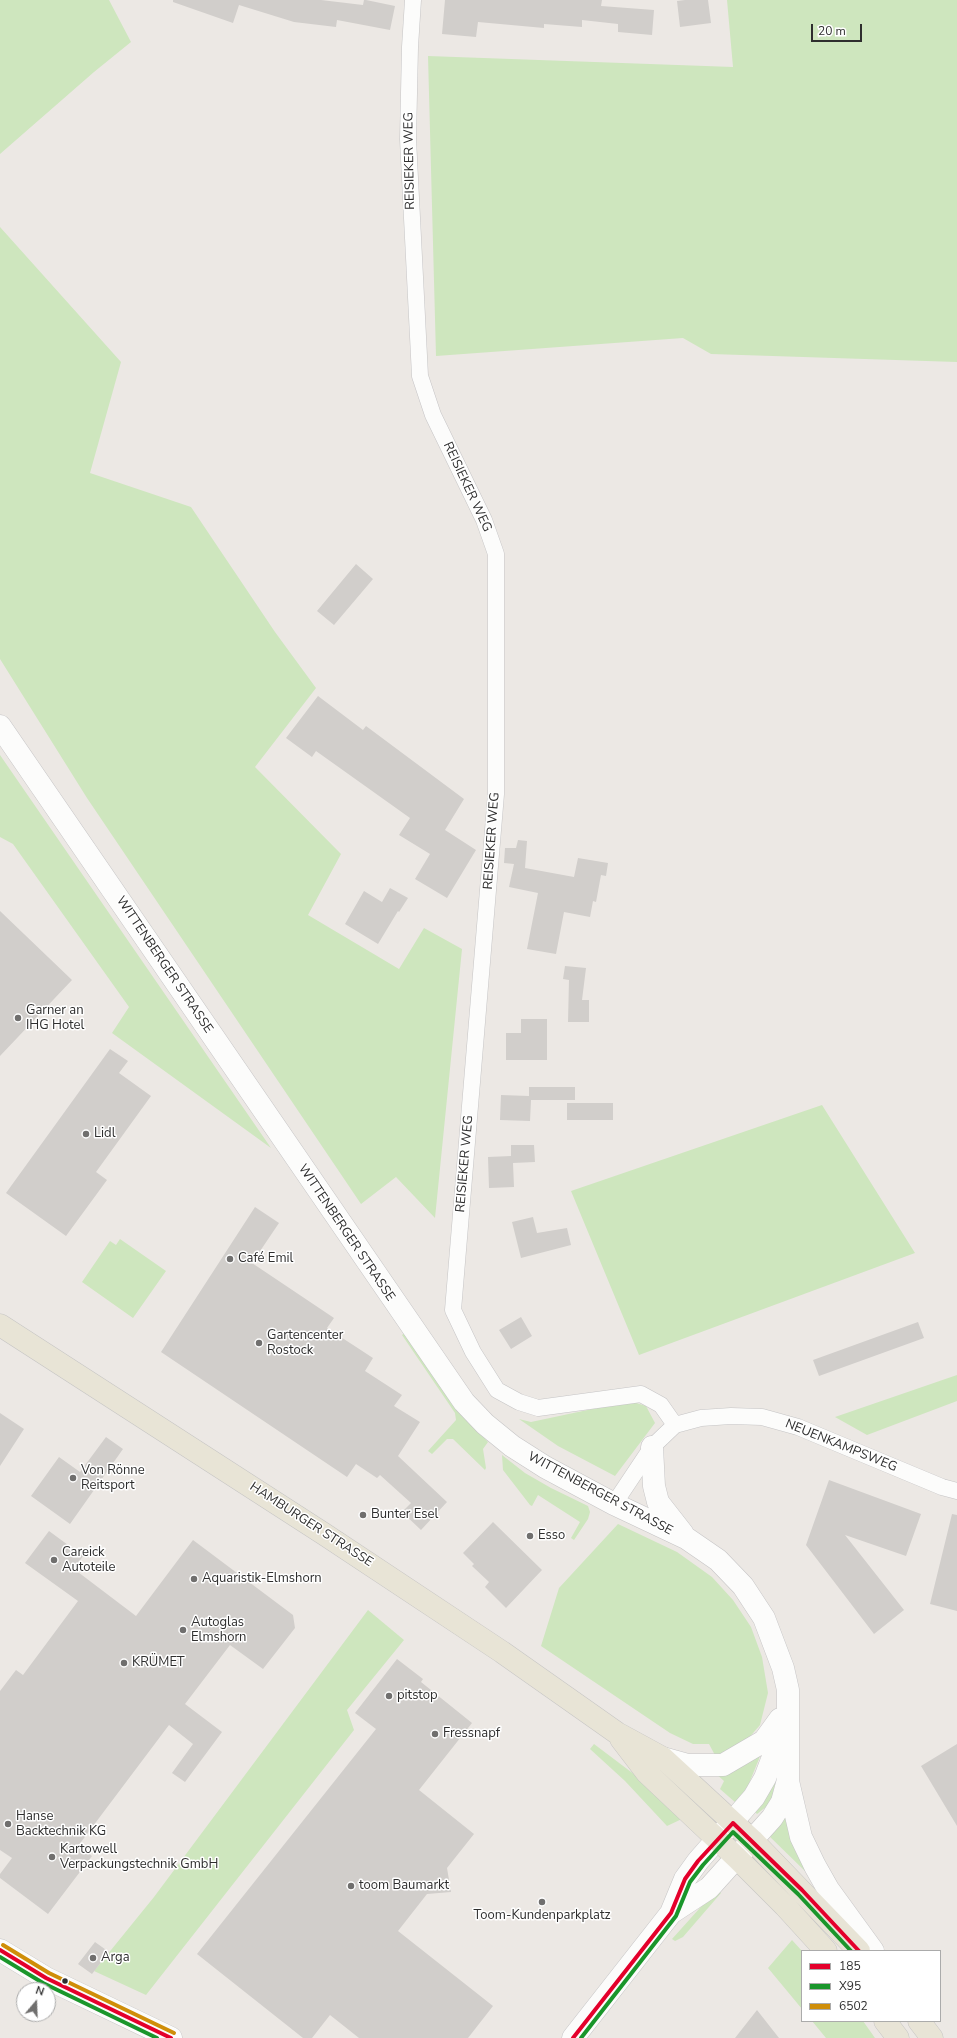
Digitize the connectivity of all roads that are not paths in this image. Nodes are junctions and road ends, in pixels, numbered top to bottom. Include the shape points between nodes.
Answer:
1 (413, 0) edge
2 (0, 726) edge
3 (0, 1326) edge
4 (675, 1425) junction
5 (652, 1447) junction
6 (957, 1491) edge
7 (614, 1504) junction
8 (686, 1538) junction
9 (775, 1648) junction
10 (780, 1720) junction
11 (617, 1733) junction
12 (663, 1758) junction
13 (788, 1780) junction
14 (733, 1823) junction
15 (718, 1840) junction
16 (752, 1840) junction
17 (737, 1858) junction
18 (671, 1913) junction
19 (0, 1950) edge
20 (825, 1950) edge
21 (858, 1950) edge
22 (872, 1950) edge
23 (886, 2022) edge
24 (920, 2022) edge
25 (171, 2038) edge
26 (573, 2038) edge
27 (898, 2038) edge
28 (932, 2038) edge

1 - 4 street, REISIEKER WEG via 408,139 420,376 433,415 484,520 496,554 496,794 453,1310 473,1352 498,1390 519,1402 538,1408 641,1394 660,1405
2 - 7 main road, WITTENBERGER STRASSE via 464,1402 485,1424 512,1446
3 - 11 main road, HAMBURGER STRASSE via 324,1534 502,1652
4 - 5 street
4 - 6 street, NEUENKAMPSWEG via 701,1418 762,1417 798,1427
5 - 7 street
5 - 8 main road via 654,1486 658,1502
7 - 8 main road, WITTENBERGER STRASSE
8 - 9 main road, WITTENBERGER STRASSE via 718,1560 744,1586 764,1618
9 - 10 main road, WITTENBERGER STRASSE via 780,1691
9 - 13 main road, WITTENBERGER STRASSE via 788,1690
10 - 12 main road via 764,1740 723,1766 688,1765
10 - 14 main road, WITTENBERGER STRASSE via 776,1748 765,1778 754,1797
11 - 12 main road, HAMBURGER STRASSE
11 - 15 main road, HAMBURGER STRASSE via 647,1773
12 - 14 main road, HAMBURGER STRASSE
13 - 16 main road, WITTENBERGER STRASSE via 782,1802 772,1818
13 - 22 main road via 800,1837 814,1866
14 - 15 main road, WITTENBERGER STRASSE
14 - 16 main road, HAMBURGER STRASSE
15 - 17 main road
15 - 18 main road, WITTENBERGER STRASSE via 685,1879
16 - 17 main road, WITTENBERGER STRASSE
16 - 21 main road
17 - 18 main road, WITTENBERGER STRASSE via 710,1888
17 - 20 main road
18 - 26 main road
19 - 25 main road via 46,1978
23 - 27 main road
24 - 28 main road

